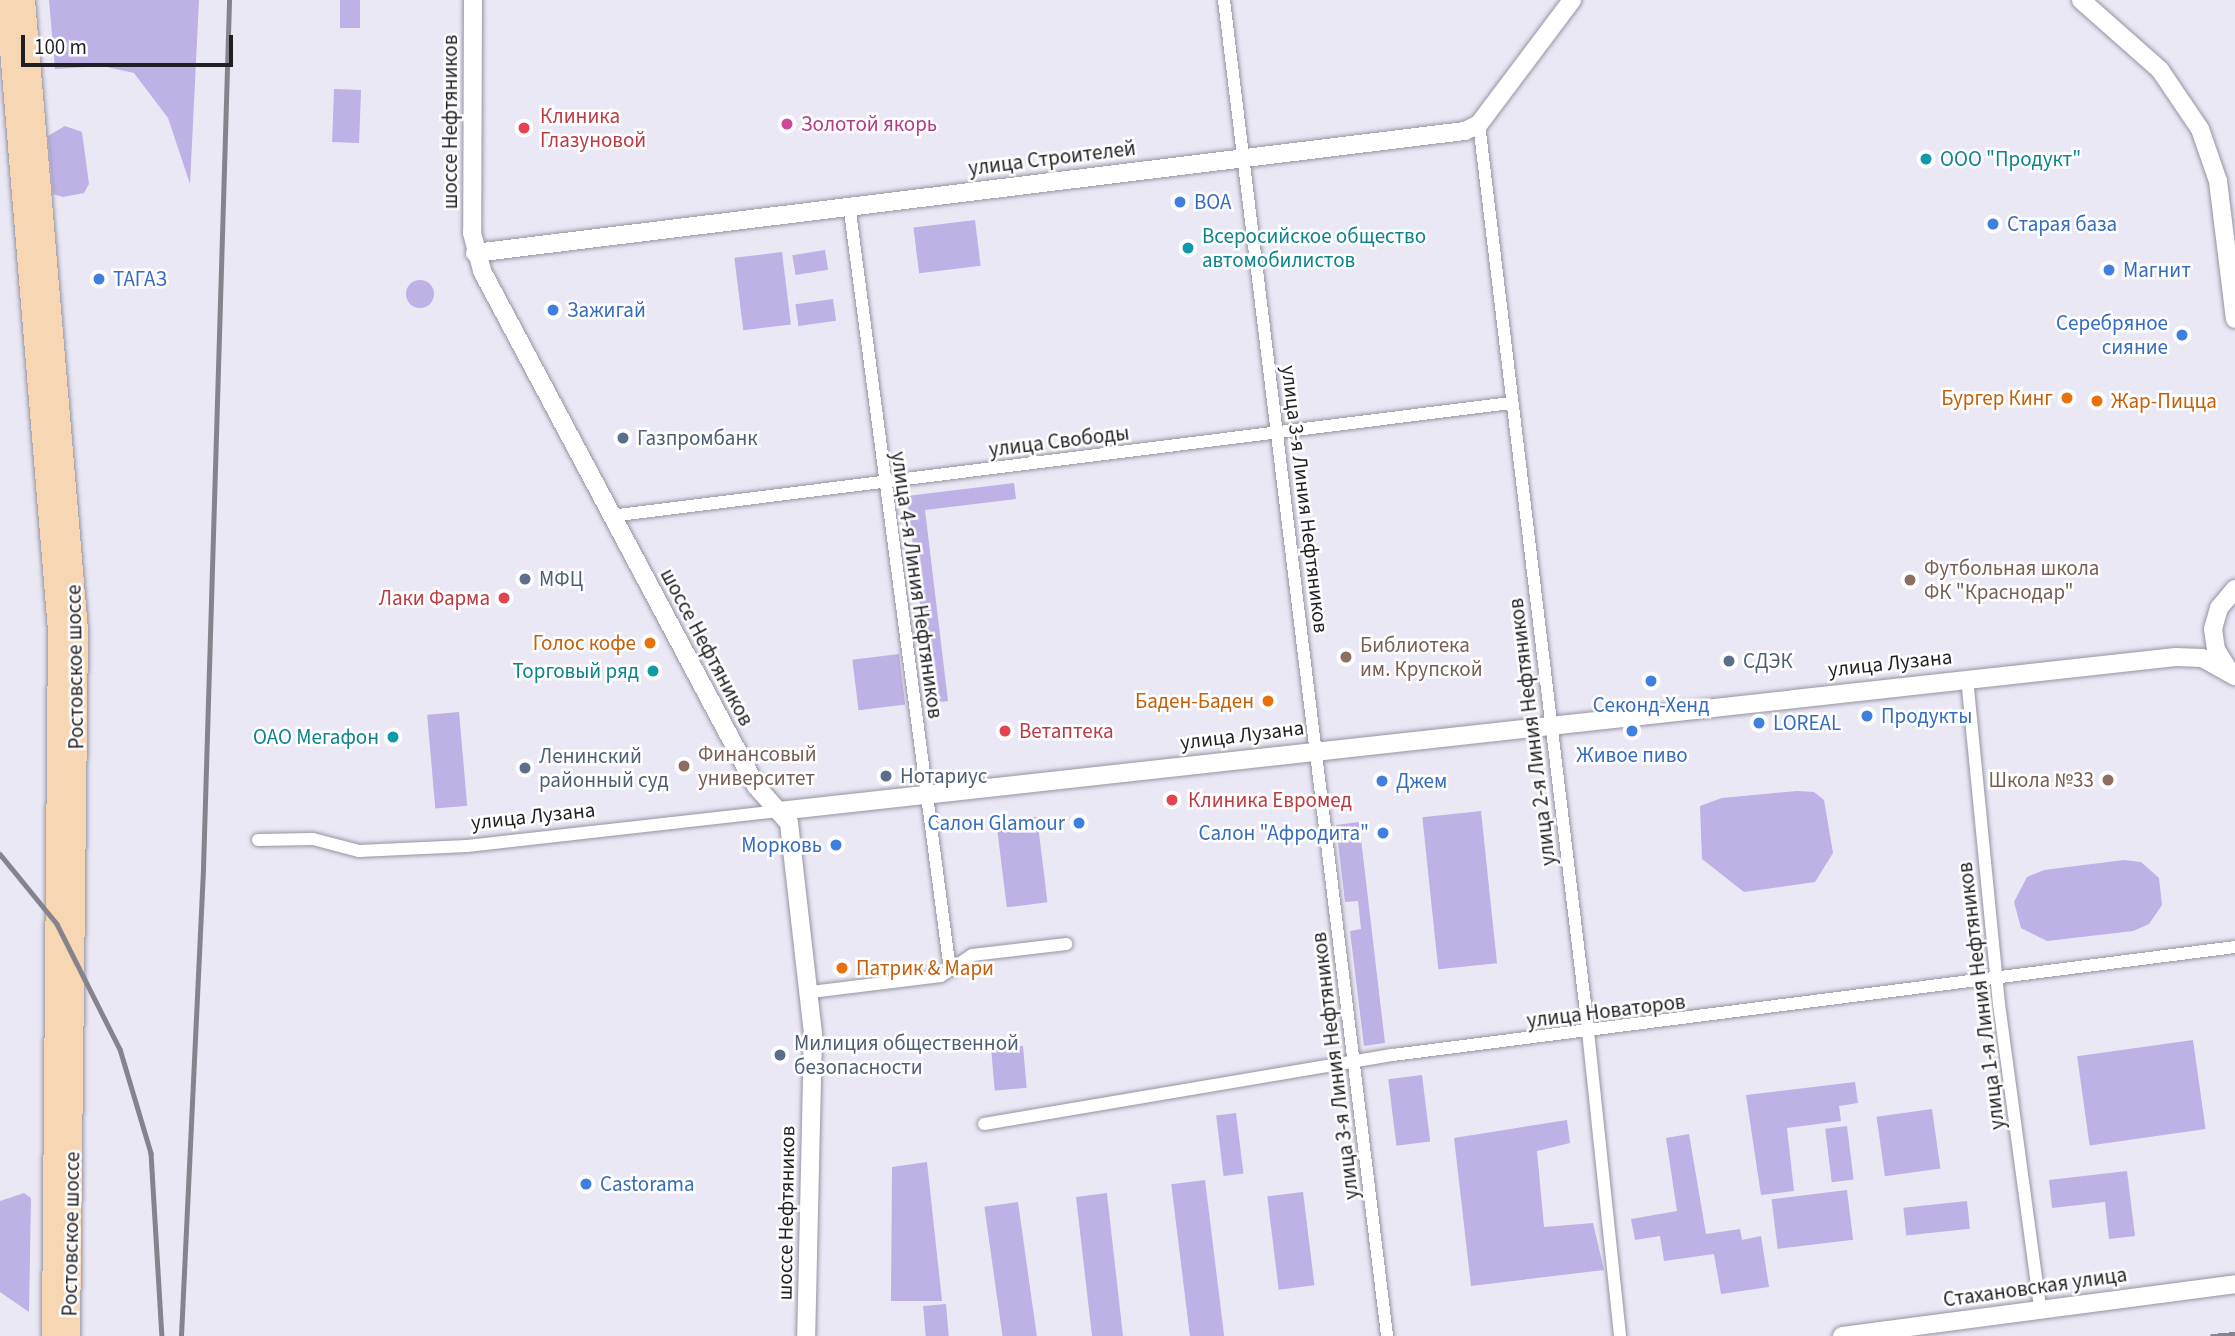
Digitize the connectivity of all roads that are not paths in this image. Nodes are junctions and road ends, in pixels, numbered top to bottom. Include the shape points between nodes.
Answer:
1 (6, 0) edge
2 (24, 0) edge
3 (473, 0) edge
4 (1224, 0) edge
5 (1572, 0) edge
6 (2081, 0) edge
7 (1479, 124) junction
8 (1244, 157) junction
9 (849, 204) junction
10 (475, 253) junction
11 (2235, 319) edge
12 (1511, 403) junction
13 (1276, 433) junction
14 (54, 452) junction
15 (883, 482) junction
16 (611, 516) junction
17 (2235, 589) edge
18 (2233, 675) edge
19 (1967, 678) junction
20 (1550, 725) junction
21 (1317, 749) junction
22 (926, 794) junction
23 (779, 811) junction
24 (258, 840) dead end
25 (1066, 944) dead end
26 (2235, 947) edge
27 (950, 971) junction
28 (1997, 980) junction
29 (811, 992) junction
30 (1589, 1033) junction
31 (1354, 1061) junction
32 (984, 1124) dead end
33 (2235, 1284) edge
34 (2040, 1309) junction
35 (52, 1336) edge
36 (69, 1336) edge
37 (806, 1336) edge
38 (1387, 1336) edge
39 (1620, 1336) edge
40 (1842, 1336) edge

1 - 14 main road, Ростовское шоссе
2 - 14 main road, Ростовское шоссе
3 - 10 main road, шоссе Нефтяников
4 - 8 street, улица 3-я Линия Нефтяников
5 - 7 main road
6 - 11 main road via 2160,70 2200,129 2218,181
7 - 8 main road, улица Строителей via 1465,131
7 - 12 street, улица 2-я Линия Нефтяников
8 - 9 main road, улица Строителей
8 - 13 street, улица 3-я Линия Нефтяников
9 - 10 main road, улица Строителей
9 - 15 street, улица 4-я Линия Нефтяников
10 - 16 main road, шоссе Нефтяников
12 - 13 street, улица Свободы
12 - 20 street, улица 2-я Линия Нефтяников
13 - 15 street, улица Свободы
13 - 21 street, улица 3-я Линия Нефтяников
14 - 35 main road, Ростовское шоссе via 58,630
14 - 36 main road, Ростовское шоссе via 77,630
15 - 16 street, улица Свободы
15 - 22 street, улица 4-я Линия Нефтяников
16 - 23 main road, шоссе Нефтяников via 756,786
17 - 18 main road via 2219,608 2213,634 2220,660
18 - 19 main road, улица Лузана via 2202,658 2185,657
19 - 20 main road, улица Лузана
19 - 28 street, улица 1-я Линия Нефтяников
20 - 21 main road, улица Лузана
20 - 30 street, улица 2-я Линия Нефтяников
21 - 22 main road, улица Лузана
21 - 31 street, улица 3-я Линия Нефтяников
22 - 23 main road, улица Лузана
22 - 27 street, улица 4-я Линия Нефтяников
23 - 24 street, улица Лузана via 467,846 359,850 313,839
23 - 29 main road, шоссе Нефтяников via 789,823
25 - 27 street via 972,955
26 - 28 street, улица Новаторов
27 - 29 street via 941,976
28 - 30 street, улица Новаторов
28 - 34 street, улица 1-я Линия Нефтяников
29 - 37 main road, шоссе Нефтяников
30 - 31 street, улица Новаторов
30 - 39 street, улица 2-я Линия Нефтяников
31 - 32 street, улица Новаторов
31 - 38 street, улица 3-я Линия Нефтяников
33 - 34 main road, Стахановская улица
34 - 40 main road, Стахановская улица

